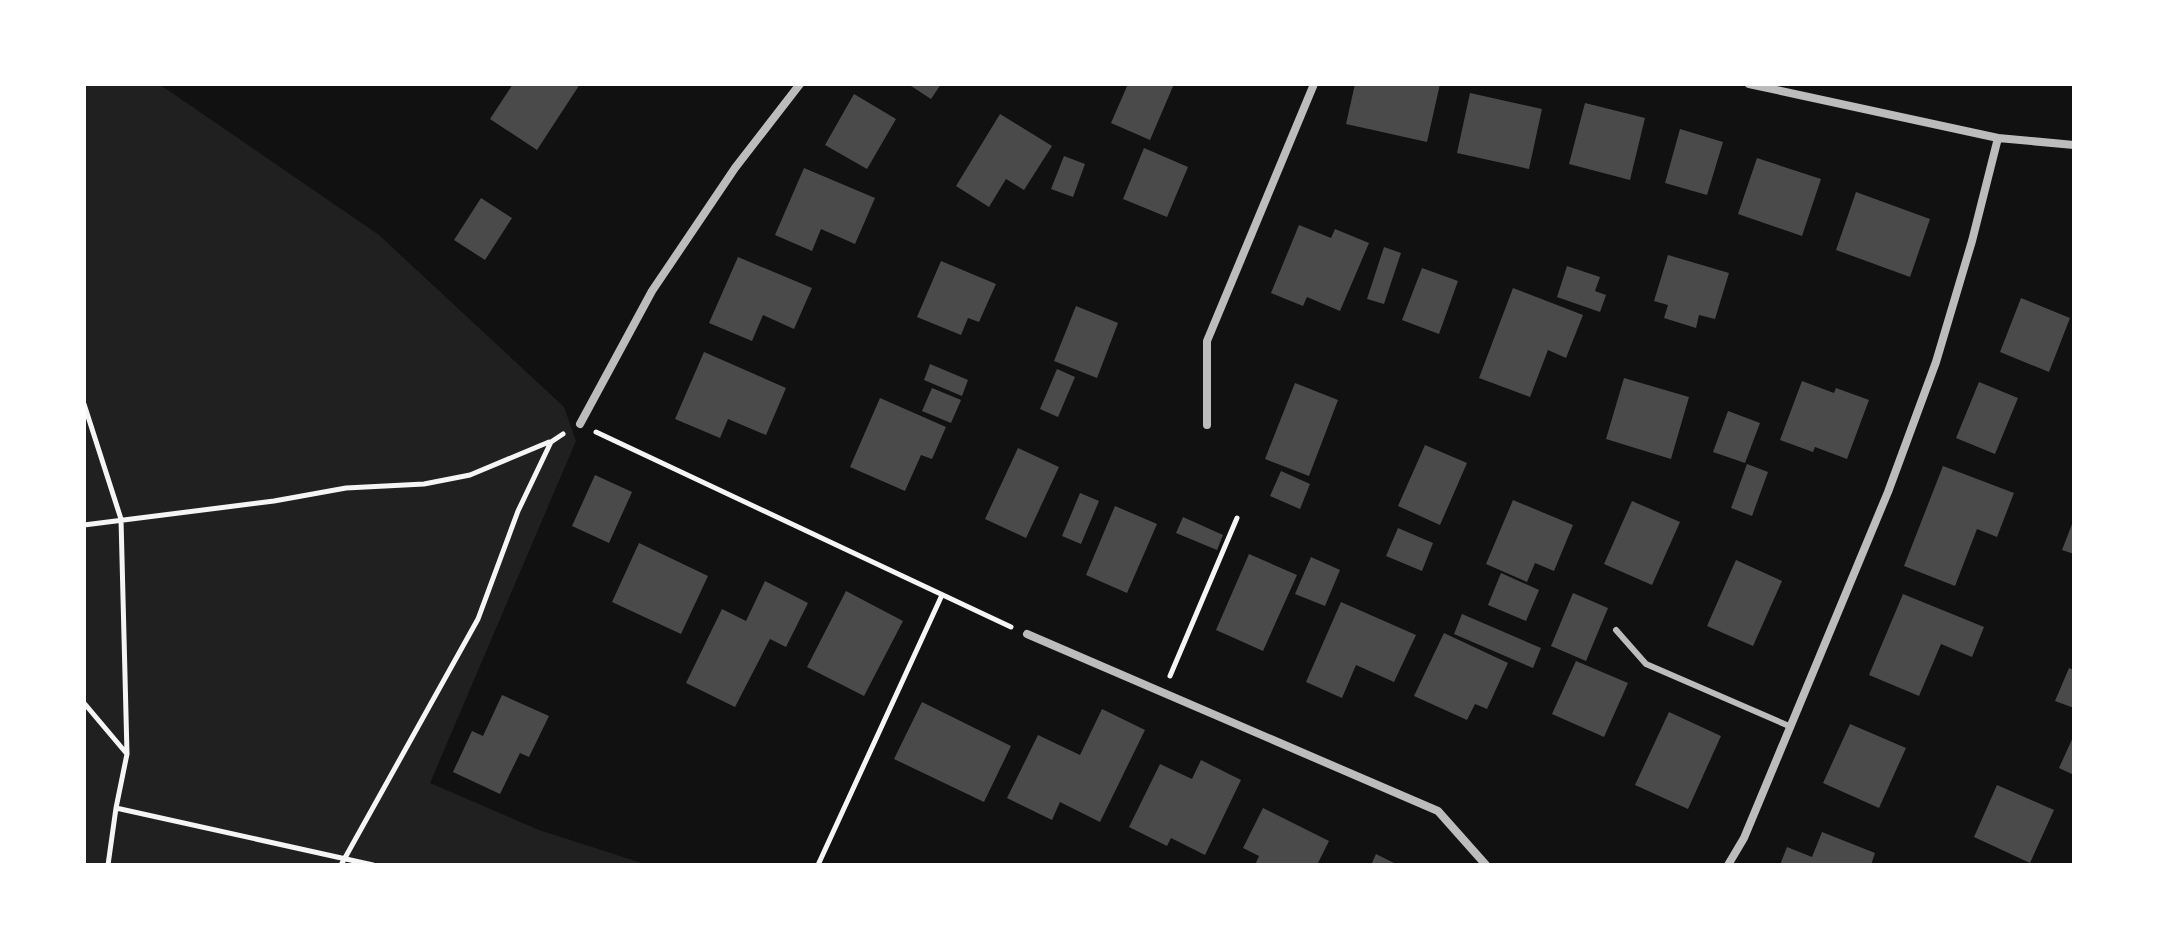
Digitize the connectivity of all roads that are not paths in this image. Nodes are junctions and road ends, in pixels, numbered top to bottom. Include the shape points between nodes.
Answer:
1 (800, 84) edge
2 (1314, 84) edge
3 (1749, 84) edge
4 (1998, 138) junction
5 (2074, 145) edge
6 (580, 424) road end
7 (1207, 425) dead end
8 (1616, 630) dead end
9 (1027, 634) road end
10 (1789, 726) junction
11 (1486, 865) edge
12 (1728, 865) edge

1 - 6 street via 735,168 652,291
2 - 7 street via 1207,341
3 - 4 street
4 - 5 street
4 - 10 street via 1936,362 1888,492
8 - 10 lane via 1646,664
9 - 11 street via 1438,811
10 - 12 street

